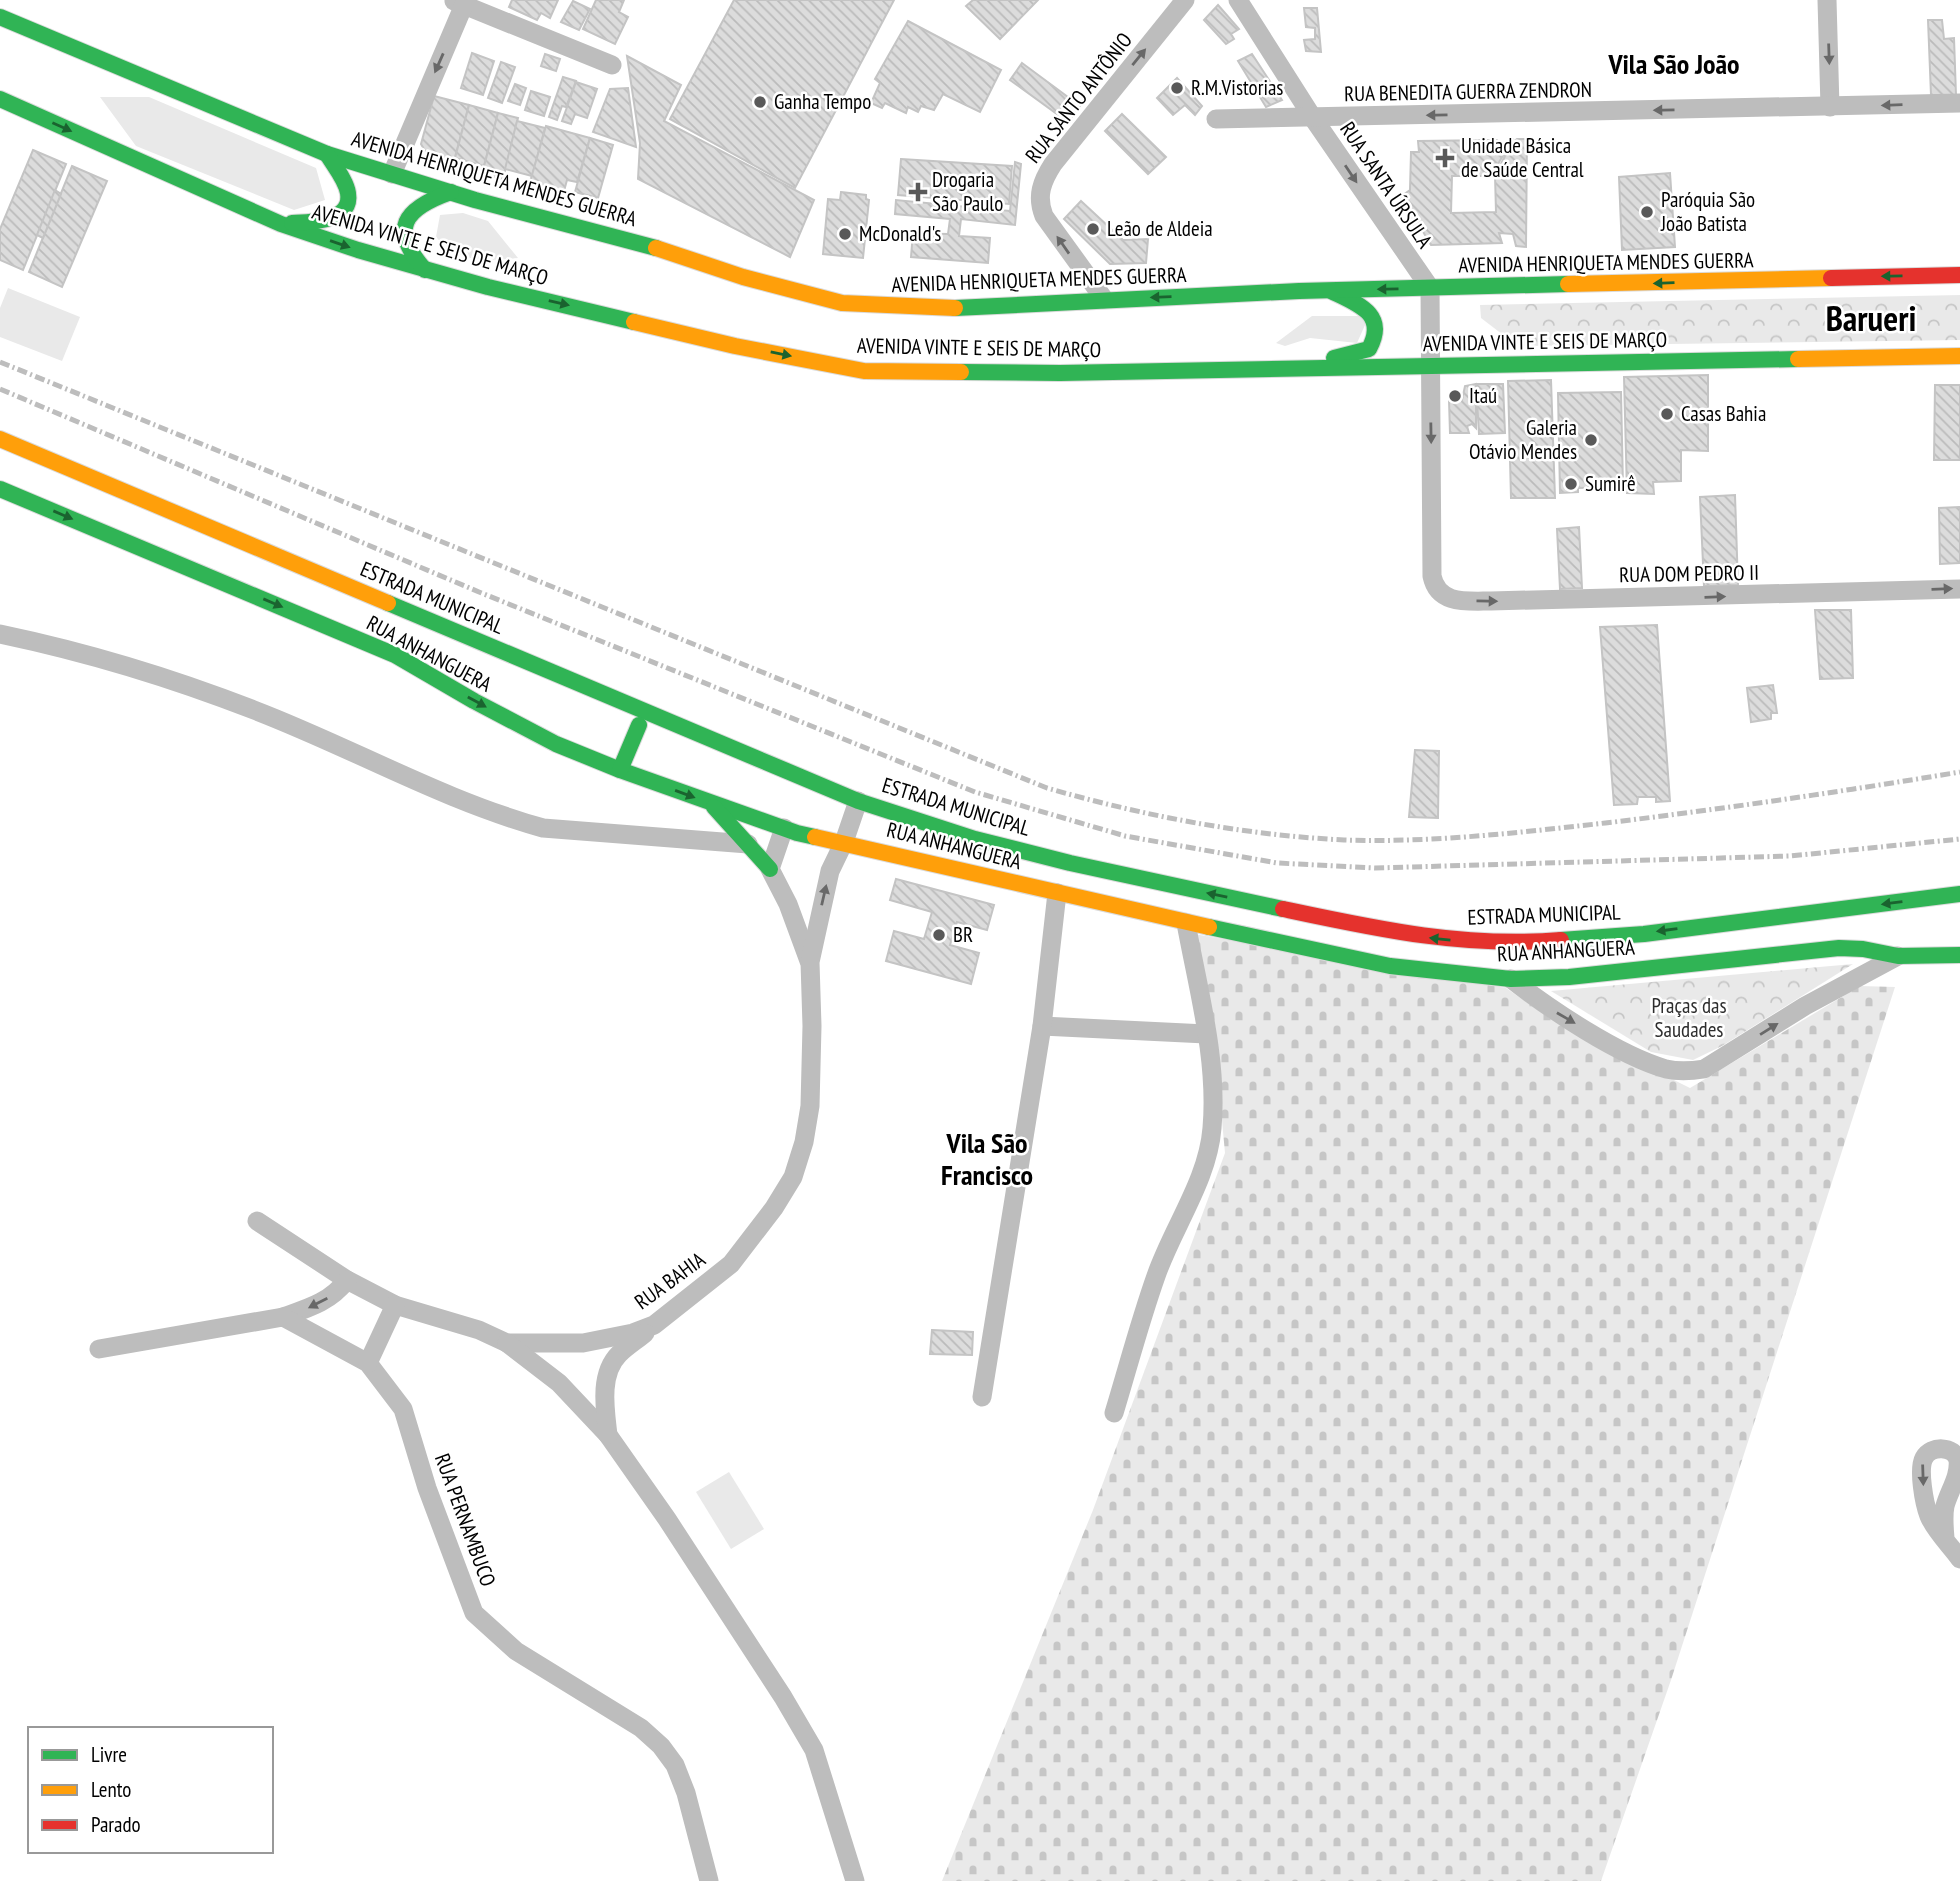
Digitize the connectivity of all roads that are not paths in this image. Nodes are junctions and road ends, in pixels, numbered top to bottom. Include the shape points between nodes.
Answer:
1 (1185, 0) edge
2 (1238, 0) edge
3 (1827, 0) edge
4 (461, 2) edge
5 (0, 17) edge
6 (612, 65) dead end
7 (0, 99) edge
8 (1960, 103) edge
9 (1830, 107) junction
10 (1312, 118) junction
11 (1216, 119) dead end
12 (327, 154) junction
13 (391, 174) junction
14 (451, 192) junction
15 (281, 224) junction
16 (425, 270) junction
17 (1960, 275) edge
18 (1430, 288) junction
19 (1330, 290) junction
20 (1104, 299) junction
21 (1960, 356) edge
22 (1429, 365) junction
23 (1296, 368) junction
24 (0, 439) edge
25 (0, 489) edge
26 (1960, 589) edge
27 (403, 611) junction
28 (0, 634) edge
29 (639, 725) junction
30 (743, 754) junction
31 (620, 770) junction
32 (858, 801) junction
33 (711, 804) junction
34 (823, 822) dead end
35 (790, 830) junction
36 (844, 842) junction
37 (748, 844) junction
38 (770, 869) junction
39 (1057, 893) junction
40 (1960, 894) edge
41 (1186, 923) junction
42 (1960, 955) edge
43 (1898, 956) junction
44 (810, 961) junction
45 (1511, 979) junction
46 (1042, 1026) junction
47 (1206, 1034) junction
48 (257, 1221) dead end
49 (347, 1280) junction
50 (395, 1304) junction
51 (283, 1317) junction
52 (654, 1325) junction
53 (507, 1343) junction
54 (99, 1349) dead end
55 (368, 1363) junction
56 (982, 1397) dead end
57 (1114, 1413) dead end
58 (608, 1435) junction
59 (1945, 1538) dead end
60 (1960, 1559) edge
61 (709, 1881) edge
62 (855, 1881) edge

20 -> 1 street, RUA SANTO ANTÔNIO via 1044,216 1040,206 1043,179
2 - 10 street, RUA SANTA ÚRSULA
3 -> 9 street
4 - 6 street
4 -> 13 street
5 - 12 main road, AVENIDA HENRIQUETA MENDES GUERRA
7 -> 15 main road, AVENIDA VINTE E SEIS DE MARÇO
8 -> 9 street, RUA BENEDITA GUERRA ZENDRON
9 -> 10 street, RUA BENEDITA GUERRA ZENDRON
10 - 11 street, RUA BENEDITA GUERRA ZENDRON
10 -> 18 street, RUA SANTA ÚRSULA
12 - 13 main road, AVENIDA HENRIQUETA MENDES GUERRA
12 - 15 main road via 348,191 346,209 325,220
13 - 14 main road, AVENIDA HENRIQUETA MENDES GUERRA
14 - 16 main road via 419,206 405,225 407,247
14 - 20 main road, AVENIDA HENRIQUETA MENDES GUERRA via 842,303 940,309
15 -> 16 main road, AVENIDA VINTE E SEIS DE MARÇO
16 -> 23 main road, AVENIDA VINTE E SEIS DE MARÇO via 735,346 864,370 1060,373
17 -> 18 main road, AVENIDA HENRIQUETA MENDES GUERRA
18 -> 19 main road, AVENIDA HENRIQUETA MENDES GUERRA
18 - 22 street
19 -> 20 main road, AVENIDA HENRIQUETA MENDES GUERRA
19 - 23 main road via 1371,314 1376,325 1373,344 1362,353
21 - 22 main road, AVENIDA VINTE E SEIS DE MARÇO
22 - 23 main road, AVENIDA VINTE E SEIS DE MARÇO
22 -> 26 street, RUA DOM PEDRO II via 1432,576 1434,587 1444,596 1491,601
24 - 27 main road, ESTRADA MUNICIPAL
25 -> 31 main road, RUA ANHANGUERA via 395,655 556,744
27 - 29 main road via 444,639
27 - 30 main road, ESTRADA MUNICIPAL
28 - 37 street via 150,674 252,709 393,772 543,828
29 - 30 main road via 709,751
29 - 31 main road
30 - 32 main road, ESTRADA MUNICIPAL via 838,798
31 -> 33 main road, RUA ANHANGUERA
32 - 36 street
40 -> 32 main road, ESTRADA MUNICIPAL via 1644,934 1485,943 1364,926 1070,863 975,839
33 - 35 main road, RUA ANHANGUERA
33 - 37 main road
34 - 35 main road via 816,828
35 - 36 main road, RUA ANHANGUERA
35 - 38 street
36 - 39 main road, RUA ANHANGUERA
44 -> 36 street via 830,871
37 - 38 main road
38 - 44 street
39 - 41 main road, RUA ANHANGUERA
39 - 46 street
41 - 45 main road, RUA ANHANGUERA via 1390,966
41 - 47 street
42 - 43 main road, RUA ANHANGUERA
43 - 45 main road, RUA ANHANGUERA via 1839,948
45 -> 43 street via 1545,1006 1627,1052 1685,1072 1704,1069 1805,1006
44 - 52 street, RUA BAHIA via 810,1107 793,1177 731,1264
46 - 47 street
46 - 56 street
47 - 57 street via 1213,1091 1212,1130 1204,1164 1156,1274
48 - 49 street, RUA BAHIA
49 - 50 street, RUA BAHIA
49 -> 51 street via 328,1299
50 - 53 street, RUA BAHIA
50 - 55 street
51 - 54 street
51 - 55 street, RUA PERNAMBUCO
52 - 53 street, RUA BAHIA via 633,1334 583,1343
52 - 58 street via 619,1354 608,1371
53 - 58 street via 558,1383
55 - 61 street, RUA PERNAMBUCO via 402,1409 474,1613 516,1651 641,1728 661,1746 686,1793
58 - 62 street via 753,1650 814,1750
59 - 60 street

